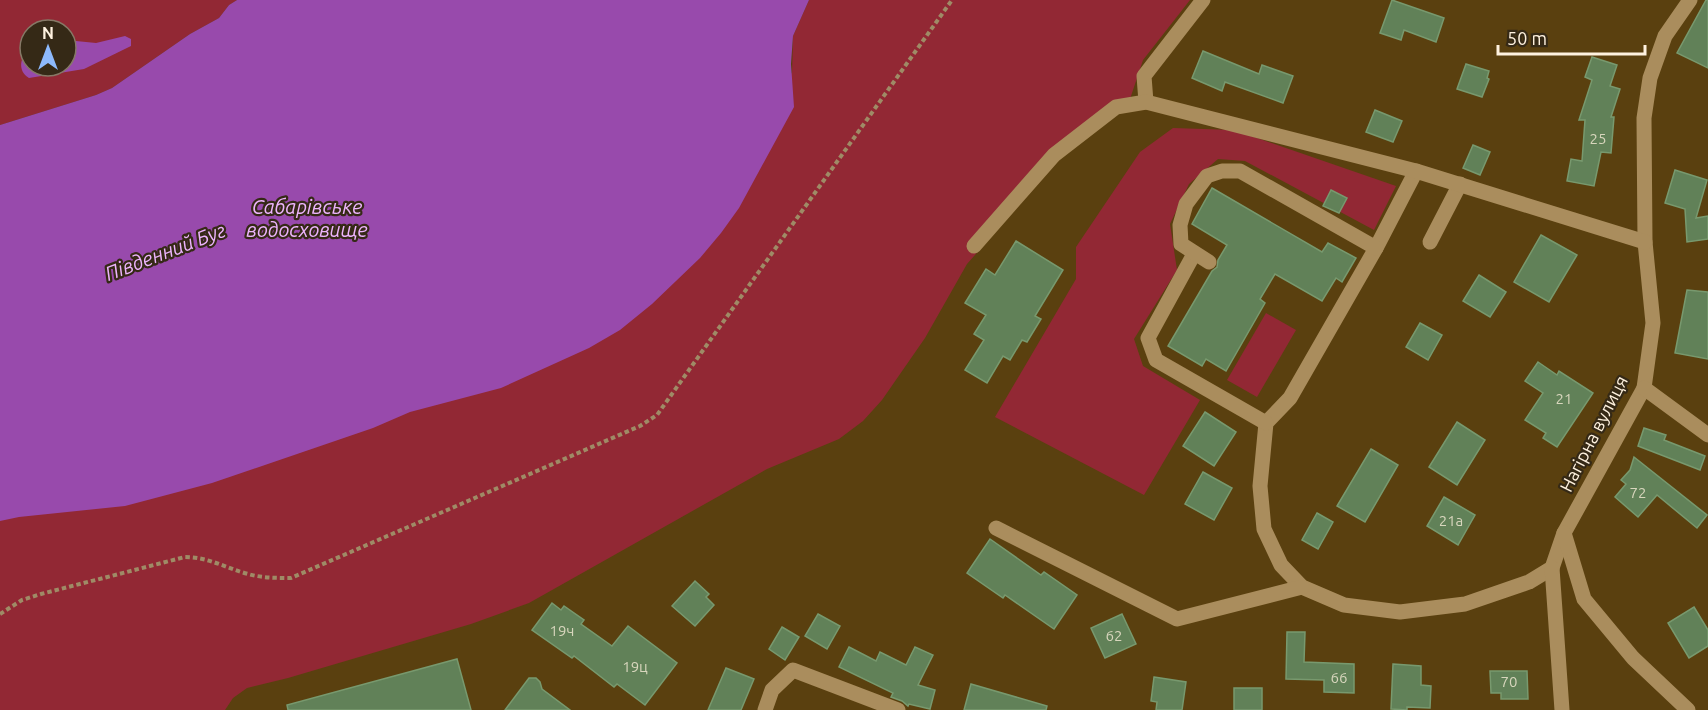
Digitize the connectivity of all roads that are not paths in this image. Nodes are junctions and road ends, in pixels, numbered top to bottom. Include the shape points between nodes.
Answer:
1 (1203, 0) edge
2 (1690, 0) edge
3 (1146, 102) junction
4 (1416, 171) junction
5 (1460, 184) junction
6 (1430, 242) dead end
7 (1645, 242) junction
8 (974, 246) dead end
9 (1376, 248) junction
10 (1194, 254) junction
11 (1209, 262) dead end
12 (1644, 388) junction
13 (1266, 423) junction
14 (1708, 435) edge
15 (996, 528) dead end
16 (1564, 532) junction
17 (1552, 568) junction
18 (1302, 587) junction
19 (765, 710) edge
20 (898, 710) edge
21 (1562, 710) edge
22 (1688, 710) edge

1 - 3 street via 1144,76
2 - 7 street, Нагірна вулиця via 1665,36 1650,78 1644,118
3 - 4 street
3 - 8 street via 1116,107 1054,155
4 - 5 street
4 - 9 street
5 - 6 street
5 - 7 street
7 - 12 street, Нагірна вулиця via 1653,323
9 - 10 street via 1240,171 1222,171 1207,176 1186,204 1180,225 1181,244
9 - 13 street via 1290,398
10 - 11 street
10 - 13 street via 1148,338 1156,360
12 - 14 street
12 - 16 street, Нагірна вулиця
13 - 18 street via 1260,486 1264,529 1281,565
15 - 18 street via 1177,619
16 - 17 street, Нагірна вулиця
16 - 22 street via 1584,599 1633,658
17 - 18 street via 1529,582 1465,604 1400,612 1344,605
17 - 21 street
19 - 20 street via 772,690 793,670

